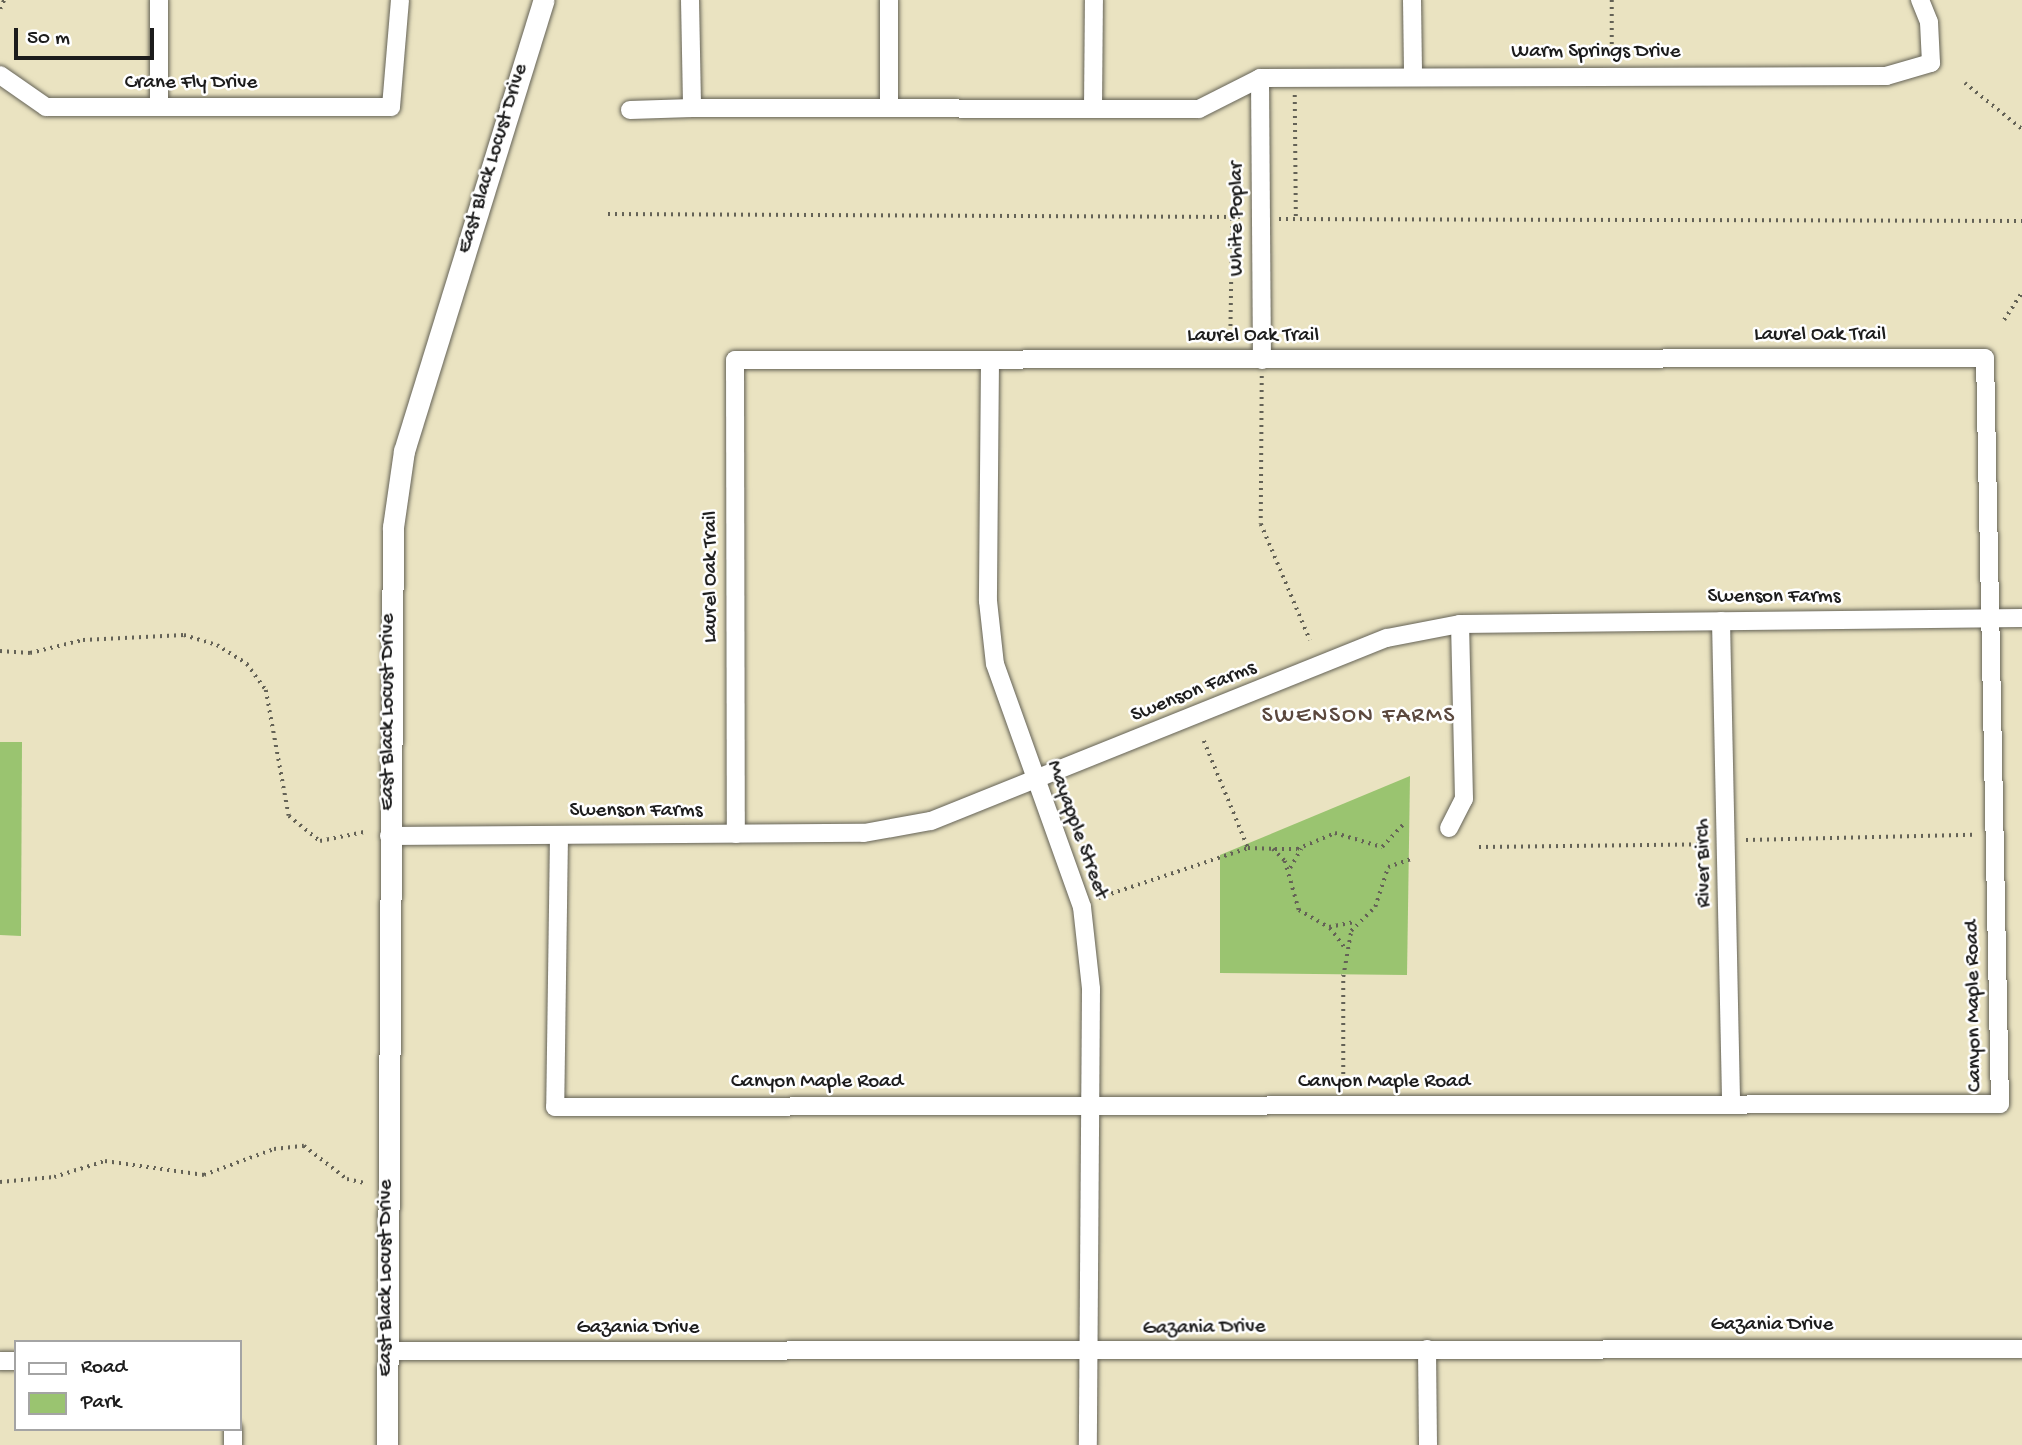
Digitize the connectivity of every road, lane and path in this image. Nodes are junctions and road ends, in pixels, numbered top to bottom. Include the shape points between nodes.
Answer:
1 (4, 0) edge
2 (159, 0) edge
3 (400, 0) edge
4 (544, 0) edge
5 (690, 0) edge
6 (889, 0) edge
7 (1094, 0) edge
8 (1412, 0) edge
9 (1612, 0) edge
10 (1920, 0) edge
11 (0, 9) edge
12 (1612, 58) dead end
13 (0, 75) edge
14 (1413, 76) junction
15 (1260, 78) junction
16 (1965, 83) dead end
17 (1295, 95) dead end
18 (159, 107) junction
19 (889, 107) junction
20 (692, 108) junction
21 (1093, 108) junction
22 (631, 110) dead end
23 (2022, 129) edge
24 (608, 214) dead end
25 (1231, 216) junction
26 (1261, 218) junction
27 (1296, 219) junction
28 (2022, 221) edge
29 (2022, 292) edge
30 (2004, 320) dead end
31 (1230, 340) dead end
32 (990, 361) junction
33 (1262, 368) junction
34 (2022, 618) edge
35 (1988, 619) junction
36 (1721, 621) junction
37 (1460, 624) junction
38 (1310, 640) dead end
39 (0, 650) edge
40 (1204, 741) dead end
41 (1036, 781) junction
42 (1404, 823) dead end
43 (1449, 828) dead end
44 (364, 832) dead end
45 (736, 834) junction
46 (559, 835) junction
47 (1973, 835) dead end
48 (389, 836) junction
49 (1746, 840) dead end
50 (1709, 844) dead end
51 (1304, 846) junction
52 (1479, 847) dead end
53 (1248, 848) junction
54 (1273, 849) junction
55 (1411, 859) dead end
56 (1290, 868) junction
57 (1098, 898) dead end
58 (1355, 922) junction
59 (1329, 927) junction
60 (1346, 950) junction
61 (1343, 1087) dead end
62 (1087, 1105) junction
63 (1731, 1105) junction
64 (0, 1182) edge
65 (364, 1183) dead end
66 (1427, 1349) junction
67 (2022, 1349) edge
68 (387, 1350) junction
69 (1087, 1352) junction
70 (387, 1445) edge
71 (1088, 1445) edge
72 (1428, 1445) edge

1 - 11 path
2 - 18 street
3 - 18 street, Crane Fly Drive via 391,107
4 - 48 street, East Black Locust Drive via 404,451 389,612
5 - 20 street
6 - 19 street
7 - 21 street
8 - 14 street
9 - 12 path
10 - 14 street, Warm Springs Drive via 1929,22 1931,63 1886,76
13 - 18 street, Crane Fly Drive via 47,107
14 - 15 street, Warm Springs Drive
15 - 21 street via 1199,109
15 - 26 street, White Poplar
16 - 23 path
17 - 27 path
19 - 20 street
19 - 21 street
20 - 22 street
24 - 25 path
25 - 26 path
25 - 31 path
26 - 27 path
26 - 33 street, White Poplar
27 - 28 path
29 - 30 path
32 - 33 street, Laurel Oak Trail
32 - 41 street, Mayapple Street via 988,601 995,664
32 - 45 street, Laurel Oak Trail via 735,360
33 - 35 street, Laurel Oak Trail via 1985,358
33 - 38 path via 1261,524
34 - 35 street, Swenson Farms
35 - 36 street, Swenson Farms
35 - 63 street, Canyon Maple Road via 2000,1104
36 - 37 street, Swenson Farms
36 - 63 street, River Birch
37 - 41 street, Swenson Farms via 1387,638
37 - 43 street via 1464,799
39 - 44 path via 30,653 82,640 184,635 217,645 247,664 266,690 289,816 320,841
40 - 53 path
41 - 45 street, Swenson Farms via 930,821 864,833
41 - 62 street, Mayapple Street via 1082,906 1091,989
42 - 51 path via 1382,847 1335,833
45 - 46 street, Swenson Farms
46 - 48 street, Swenson Farms
46 - 62 street, Canyon Maple Road via 555,1107
47 - 49 path
48 - 68 street, East Black Locust Drive
50 - 52 path
51 - 54 path
51 - 56 path
53 - 54 path
53 - 57 path
54 - 56 path
55 - 58 path via 1388,867 1375,907
56 - 59 path via 1299,910
58 - 59 path
58 - 60 path
59 - 60 path
60 - 61 path
62 - 63 street, Canyon Maple Road
62 - 69 street, Mayapple Street
64 - 65 path via 54,1177 105,1161 204,1175 274,1149 304,1146 348,1179
66 - 67 street, Gazania Drive
66 - 69 street, Gazania Drive
66 - 72 street
68 - 69 street, Gazania Drive
68 - 70 street, East Black Locust Drive
69 - 71 street, Mayapple Street

